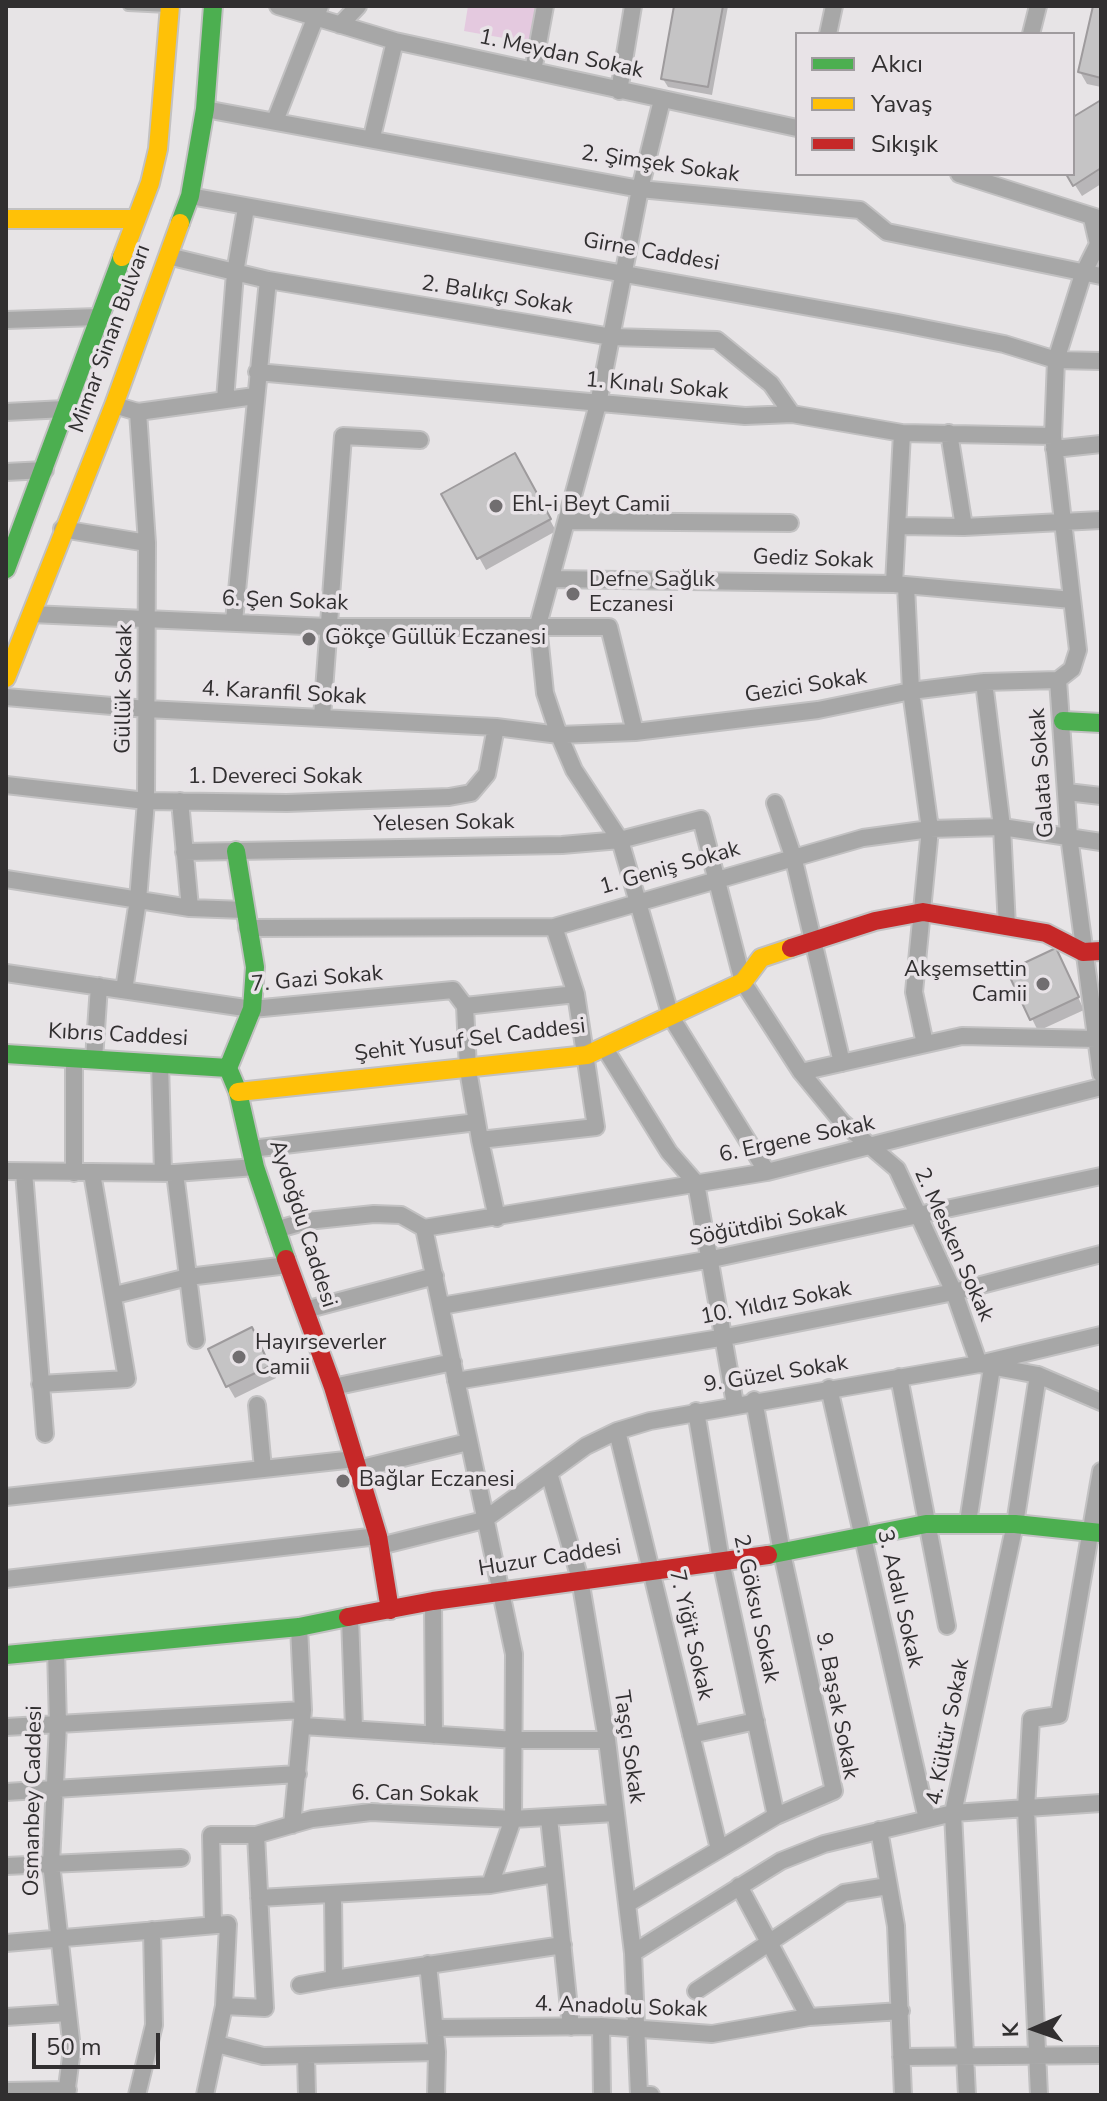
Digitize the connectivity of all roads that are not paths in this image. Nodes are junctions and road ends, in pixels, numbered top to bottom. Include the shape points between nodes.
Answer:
1 (128, 6) edge
2 (213, 6) edge
3 (278, 6) edge
4 (358, 6) edge
5 (545, 6) edge
6 (633, 6) edge
7 (834, 6) edge
8 (1038, 6) edge
9 (170, 7) edge
10 (318, 12) edge
11 (340, 25) junction
12 (828, 32) edge
13 (1032, 32) edge
14 (395, 41) junction
15 (533, 71) junction
16 (619, 91) junction
17 (662, 100) junction
18 (205, 109) junction
19 (275, 121) junction
20 (795, 128) edge
21 (372, 137) junction
22 (975, 176) edge
23 (998, 179) edge
24 (640, 189) junction
25 (190, 196) junction
26 (246, 208) junction
27 (1097, 218) edge
28 (6, 219) edge
29 (136, 219) junction
30 (168, 256) junction
31 (625, 272) junction
32 (235, 273) junction
33 (1083, 274) junction
34 (1101, 276) edge
35 (268, 280) junction
36 (98, 317) junction
37 (6, 320) edge
38 (612, 337) junction
39 (1056, 360) junction
40 (1101, 361) edge
41 (257, 372) junction
42 (255, 396) junction
43 (225, 400) junction
44 (598, 404) junction
45 (114, 405) junction
46 (65, 409) junction
47 (6, 412) edge
48 (138, 412) junction
49 (792, 414) junction
50 (902, 433) junction
51 (949, 433) junction
52 (420, 440) dead end
53 (1054, 442) junction
54 (1101, 444) edge
55 (45, 470) junction
56 (6, 472) edge
57 (1101, 520) edge
58 (567, 521) junction
59 (790, 523) dead end
60 (1061, 523) junction
61 (15, 526) edge
62 (899, 526) junction
63 (964, 527) junction
64 (62, 529) junction
65 (147, 543) junction
66 (6, 569) edge
67 (551, 579) junction
68 (900, 585) junction
69 (1072, 600) junction
70 (31, 614) junction
71 (148, 620) junction
72 (234, 621) junction
73 (538, 625) junction
74 (328, 627) junction
75 (6, 678) edge
76 (1058, 680) junction
77 (984, 682) junction
78 (911, 691) junction
79 (6, 697) edge
80 (147, 709) junction
81 (322, 717) junction
82 (1063, 721) junction
83 (1101, 723) edge
84 (496, 727) junction
85 (635, 732) junction
86 (559, 735) junction
87 (6, 785) edge
88 (1067, 792) junction
89 (1101, 796) edge
90 (146, 801) junction
91 (180, 801) junction
92 (775, 803) dead end
93 (701, 819) joint
94 (1002, 827) junction
95 (930, 829) junction
96 (1069, 836) junction
97 (620, 840) junction
98 (1101, 842) edge
99 (236, 851) junction
100 (184, 852) junction
101 (793, 856) junction
102 (6, 879) edge
103 (717, 879) junction
104 (138, 900) junction
105 (639, 901) junction
106 (190, 908) junction
107 (923, 912) junction
108 (246, 919) junction
109 (554, 927) junction
110 (1007, 927) junction
111 (815, 943) junction
112 (1092, 952) edge
113 (6, 973) edge
114 (743, 982) junction
115 (99, 986) junction
116 (124, 990) junction
117 (576, 994) junction
118 (465, 1006) junction
119 (252, 1009) junction
120 (671, 1017) junction
121 (1097, 1029) edge
122 (925, 1044) junction
123 (596, 1051) junction
124 (6, 1054) edge
125 (74, 1058) junction
126 (94, 1059) junction
127 (160, 1063) junction
128 (842, 1063) junction
129 (228, 1068) junction
130 (468, 1070) junction
131 (801, 1072) junction
132 (1101, 1074) edge
133 (1101, 1087) edge
134 (238, 1092) junction
135 (477, 1122) junction
136 (480, 1140) junction
137 (871, 1147) junction
138 (253, 1158) junction
139 (6, 1171) edge
140 (24, 1172) junction
141 (767, 1172) junction
142 (74, 1173) junction
143 (92, 1173) junction
144 (169, 1173) junction
145 (1101, 1176) edge
146 (696, 1183) junction
147 (921, 1217) junction
148 (497, 1218) junction
149 (424, 1228) junction
150 (275, 1230) junction
151 (1101, 1254) edge
152 (712, 1259) junction
153 (288, 1265) junction
154 (435, 1276) junction
155 (188, 1277) junction
156 (954, 1292) junction
157 (115, 1295) junction
158 (441, 1306) junction
159 (305, 1310) junction
160 (1101, 1335) edge
161 (726, 1337) junction
162 (196, 1340) dead end
163 (453, 1362) junction
164 (986, 1366) junction
165 (1038, 1375) junction
166 (899, 1377) junction
167 (456, 1381) junction
168 (40, 1384) junction
169 (333, 1387) junction
170 (829, 1388) junction
171 (754, 1400) junction
172 (1101, 1402) edge
173 (735, 1404) junction
174 (257, 1405) dead end
175 (696, 1411) junction
176 (617, 1431) junction
177 (45, 1434) dead end
178 (468, 1442) junction
179 (356, 1464) junction
180 (263, 1469) junction
181 (1101, 1471) edge
182 (549, 1473) junction
183 (6, 1497) edge
184 (484, 1520) junction
185 (968, 1522) junction
186 (926, 1524) junction
187 (1015, 1524) junction
188 (1096, 1532) edge
189 (863, 1538) junction
190 (379, 1541) junction
191 (782, 1553) junction
192 (721, 1561) junction
193 (652, 1568) junction
194 (6, 1579) edge
195 (580, 1579) junction
196 (500, 1591) junction
197 (433, 1601) junction
198 (390, 1610) junction
199 (350, 1617) junction
200 (947, 1626) dead end
201 (299, 1627) junction
202 (56, 1649) junction
203 (6, 1655) edge
204 (303, 1718) junction
205 (756, 1721) junction
206 (58, 1725) junction
207 (6, 1727) edge
208 (354, 1728) junction
209 (434, 1735) junction
210 (691, 1735) junction
211 (516, 1740) junction
212 (607, 1740) junction
213 (298, 1774) junction
214 (55, 1791) junction
215 (6, 1792) edge
216 (1101, 1803) edge
217 (1026, 1809) junction
218 (615, 1813) junction
219 (953, 1813) junction
220 (776, 1816) junction
221 (549, 1818) junction
222 (513, 1819) junction
223 (927, 1819) junction
224 (292, 1825) junction
225 (879, 1830) junction
226 (256, 1835) junction
227 (719, 1849) junction
228 (181, 1858) dead end
229 (51, 1863) junction
230 (6, 1866) edge
231 (554, 1874) junction
232 (490, 1885) junction
233 (739, 1886) junction
234 (888, 1886) junction
235 (333, 1897) junction
236 (259, 1898) junction
237 (627, 1904) junction
238 (220, 1924) junction
239 (152, 1930) junction
240 (57, 1940) junction
241 (6, 1943) edge
242 (771, 1943) junction
243 (563, 1945) junction
244 (633, 1953) junction
245 (428, 1964) junction
246 (334, 1979) junction
247 (300, 1985) dead end
248 (696, 1991) dead end
249 (224, 2006) junction
250 (901, 2011) junction
251 (67, 2013) junction
252 (6, 2017) edge
253 (809, 2017) junction
254 (601, 2026) junction
255 (571, 2027) junction
256 (435, 2028) junction
257 (637, 2031) junction
258 (217, 2044) junction
259 (437, 2052) junction
260 (306, 2055) junction
261 (1101, 2055) edge
262 (1039, 2056) junction
263 (901, 2057) junction
264 (968, 2057) junction
265 (6, 2091) edge
266 (67, 2092) edge
267 (137, 2095) edge
268 (205, 2095) edge
269 (307, 2095) edge
270 (436, 2095) edge
271 (602, 2095) edge
272 (651, 2095) edge
273 (903, 2095) edge
274 (967, 2095) edge
275 (1039, 2095) edge

1 - 9 lane
2 - 18 main road, Mimar Sinan Bulvarı
3 - 10 street, 1. Meydan Sokak
4 - 11 street
5 - 15 street
6 - 16 street
7 - 12 street
8 - 13 street
9 - 29 main road, Mimar Sinan Bulvarı via 158,149
10 - 11 street, 1. Meydan Sokak
10 - 19 street
11 - 14 street, 1. Meydan Sokak
14 - 15 street, 1. Meydan Sokak
14 - 21 street
15 - 16 street, 1. Meydan Sokak
16 - 17 street, 1. Meydan Sokak
17 - 20 street, 1. Meydan Sokak
17 - 24 street
18 - 19 street, 2. Şimşek Sokak
18 - 25 main road, Mimar Sinan Bulvarı
19 - 21 street, 2. Şimşek Sokak
21 - 24 street, 2. Şimşek Sokak
22 - 23 street
23 - 27 street
24 - 31 street
24 - 33 street, 2. Şimşek Sokak via 860,210 887,232
25 - 26 street, Girne Caddesi
25 - 30 main road, Mimar Sinan Bulvarı
26 - 31 street, Girne Caddesi
26 - 32 street
27 - 33 street, Galata Sokak via 1098,244
28 - 29 main road
29 - 36 main road, Mimar Sinan Bulvarı
30 - 32 street, 2. Balıkçı Sokak
30 - 45 main road, Mimar Sinan Bulvarı
31 - 38 street
31 - 39 street, Girne Caddesi via 1004,344
32 - 35 street, 2. Balıkçı Sokak
32 - 43 street
33 - 34 street, 2. Şimşek Sokak
33 - 39 street, Galata Sokak
35 - 38 street, 2. Balıkçı Sokak
35 - 41 street
36 - 37 street
36 - 46 main road, Mimar Sinan Bulvarı
38 - 44 street
38 - 49 street, 2. Balıkçı Sokak via 717,340 771,384
39 - 40 street, Girne Caddesi
39 - 53 street, Galata Sokak
41 - 42 street
41 - 44 street, 1. Kınalı Sokak
42 - 43 street
42 - 72 street
43 - 48 street
44 - 49 street, 1. Kınalı Sokak via 745,416
44 - 58 street
45 - 48 street
45 - 64 main road, Mimar Sinan Bulvarı
46 - 47 street
46 - 55 main road, Mimar Sinan Bulvarı
48 - 65 street, Güllük Sokak
49 - 50 street, 1. Kınalı Sokak
50 - 51 street, 1. Kınalı Sokak
50 - 62 street
51 - 53 street, 1. Kınalı Sokak
51 - 63 street
52 - 74 street via 343,436
53 - 54 street, 1. Kınalı Sokak
53 - 60 street, Galata Sokak
55 - 56 street
55 - 61 main road, Mimar Sinan Bulvarı
57 - 60 street
58 - 59 street
58 - 67 street
60 - 63 street
60 - 69 street, Galata Sokak
61 - 66 main road, Mimar Sinan Bulvarı
62 - 63 street
62 - 68 street
64 - 65 street
64 - 70 main road, Mimar Sinan Bulvarı
65 - 71 street, Güllük Sokak
67 - 68 street, Gediz Sokak
67 - 73 street
68 - 69 street, Gediz Sokak
68 - 78 street
69 - 76 street, Galata Sokak via 1078,650 1072,669
70 - 71 street, 6. Şen Sokak
70 - 75 main road, Mimar Sinan Bulvarı
71 - 72 street, 6. Şen Sokak
71 - 80 street, Güllük Sokak
72 - 74 street, 6. Şen Sokak
73 - 74 street, 6. Şen Sokak
73 - 85 street, 6. Şen Sokak via 609,627
73 - 86 street via 545,693
74 - 81 street
76 - 77 street, Gezici Sokak
76 - 82 street, Galata Sokak
77 - 78 street, Gezici Sokak
77 - 94 street
78 - 85 street, Gezici Sokak via 818,710
78 - 95 street
79 - 80 street, 4. Karanfil Sokak
80 - 81 street, 4. Karanfil Sokak
80 - 90 street, Güllük Sokak
81 - 84 street, 4. Karanfil Sokak
82 - 83 main road
82 - 88 street, Galata Sokak
84 - 86 street, 4. Karanfil Sokak
84 - 91 street, 1. Devereci Sokak via 487,774 471,793 287,803
85 - 86 street, Gezici Sokak
86 - 97 street via 574,770
87 - 90 street, 1. Devereci Sokak
88 - 89 street
88 - 96 street, Galata Sokak
90 - 91 street, 1. Devereci Sokak
90 - 104 street, Güllük Sokak
91 - 100 street
92 - 101 street
93 - 97 street, Yelesen Sokak
93 - 103 street, 2. Mesken Sokak
94 - 95 street, 1. Geniş Sokak
94 - 96 street, 1. Geniş Sokak
94 - 110 street
95 - 101 street, 1. Geniş Sokak via 863,838
95 - 107 street
96 - 98 street, 1. Geniş Sokak
96 - 112 street, Galata Sokak
97 - 99 street, Yelesen Sokak
97 - 105 street
99 - 100 street, Yelesen Sokak
99 - 108 main road
100 - 106 street
101 - 103 street, 1. Geniş Sokak
101 - 111 street
102 - 104 street, 1. Geniş Sokak
103 - 105 street, 1. Geniş Sokak
103 - 114 street, 2. Mesken Sokak
104 - 106 street, 1. Geniş Sokak
104 - 116 street, Güllük Sokak
105 - 109 street, 1. Geniş Sokak
105 - 120 street
106 - 108 street, 1. Geniş Sokak
107 - 110 main road, Şehit Yusuf Sel Caddesi
107 - 111 main road, Şehit Yusuf Sel Caddesi via 875,921
107 - 122 street via 914,992
108 - 109 street, 1. Geniş Sokak
108 - 119 main road via 255,967
109 - 117 street
110 - 112 main road, Şehit Yusuf Sel Caddesi via 1046,933
111 - 114 main road, Şehit Yusuf Sel Caddesi via 761,958
111 - 128 street
112 - 121 street, Galata Sokak
113 - 115 street, 7. Gazi Sokak
114 - 120 main road, Şehit Yusuf Sel Caddesi
114 - 131 street, 2. Mesken Sokak
115 - 116 street, 7. Gazi Sokak
115 - 126 street
116 - 119 street, 7. Gazi Sokak
117 - 118 street
117 - 123 street
118 - 119 street, 7. Gazi Sokak via 453,990
118 - 130 street
119 - 129 main road
120 - 123 main road, Şehit Yusuf Sel Caddesi
120 - 141 street
121 - 122 street via 962,1036
121 - 132 street, Galata Sokak
122 - 128 street
123 - 130 main road, Şehit Yusuf Sel Caddesi
123 - 136 street via 596,1127
123 - 146 street
124 - 125 main road, Kıbrıs Caddesi
125 - 126 main road, Kıbrıs Caddesi
125 - 142 street
126 - 127 main road, Kıbrıs Caddesi
127 - 129 main road, Kıbrıs Caddesi
127 - 144 street
128 - 131 street
129 - 134 main road, Aydoğdu Caddesi
130 - 134 main road, Şehit Yusuf Sel Caddesi
130 - 135 street
131 - 137 street, 2. Mesken Sokak via 842,1122
133 - 137 street, 6. Ergene Sokak
134 - 138 main road, Aydoğdu Caddesi
135 - 136 street
135 - 138 street
136 - 148 street
137 - 141 street, 6. Ergene Sokak
137 - 147 street, 2. Mesken Sokak via 897,1169
138 - 144 street
138 - 150 main road, Aydoğdu Caddesi
139 - 140 street
140 - 142 street
140 - 168 street
141 - 146 street, 6. Ergene Sokak
142 - 143 street
143 - 144 street
143 - 157 street
144 - 155 street
145 - 147 street, Söğütdibi Sokak
146 - 148 street, 6. Ergene Sokak
146 - 152 street
147 - 152 street, Söğütdibi Sokak
147 - 156 street, 2. Mesken Sokak
148 - 149 street, 6. Ergene Sokak
149 - 150 street, 6. Ergene Sokak via 401,1215 374,1214
149 - 154 street
150 - 153 main road, Aydoğdu Caddesi
151 - 156 street, 10. Yıldız Sokak
152 - 158 street, Söğütdibi Sokak
152 - 161 street
153 - 155 street
153 - 159 main road, Aydoğdu Caddesi
154 - 158 street
154 - 159 street
155 - 157 street
155 - 162 street
156 - 161 street, 10. Yıldız Sokak
156 - 164 street, 2. Mesken Sokak
157 - 168 street via 127,1379
158 - 163 street
159 - 169 main road, Aydoğdu Caddesi
160 - 164 street, 9. Güzel Sokak
161 - 167 street, 10. Yıldız Sokak
161 - 173 street
163 - 167 street
163 - 169 street
164 - 165 street
164 - 166 street, 9. Güzel Sokak
164 - 185 street
165 - 172 street
165 - 187 street
166 - 170 street, 9. Güzel Sokak
166 - 186 street
167 - 178 street
168 - 177 street
169 - 179 main road, Aydoğdu Caddesi
170 - 171 street, 9. Güzel Sokak
170 - 189 street, 3. Adalı Sokak
171 - 173 street, 9. Güzel Sokak
171 - 191 street, 9. Başak Sokak
173 - 175 street, 9. Güzel Sokak
174 - 180 street
175 - 176 street, 9. Güzel Sokak
175 - 192 street, 2. Göksu Sokak
176 - 182 street, 9. Güzel Sokak
176 - 193 street, 7. Yiğit Sokak
178 - 179 street
178 - 184 street
179 - 180 street
179 - 190 main road, Aydoğdu Caddesi
180 - 183 street
181 - 188 street
182 - 184 street, 9. Güzel Sokak
182 - 195 street, Taşçı Sokak
184 - 190 street
184 - 196 street
185 - 186 main road, Huzur Caddesi
185 - 187 main road, Huzur Caddesi
186 - 189 main road, Huzur Caddesi
186 - 200 street
187 - 188 main road, Huzur Caddesi
187 - 219 street, 4. Kültür Sokak
188 - 217 street via 1059,1715 1031,1719
189 - 191 main road, Huzur Caddesi
189 - 223 street, 3. Adalı Sokak
190 - 194 street
190 - 198 main road, Aydoğdu Caddesi
191 - 192 main road, Huzur Caddesi
191 - 220 street, 9. Başak Sokak via 834,1791
192 - 193 main road, Huzur Caddesi
192 - 205 street, 2. Göksu Sokak
193 - 195 main road, Huzur Caddesi
193 - 210 street, 7. Yiğit Sokak
195 - 196 main road, Huzur Caddesi
195 - 212 street, Taşçı Sokak
196 - 197 main road, Huzur Caddesi
196 - 211 street via 514,1654
197 - 198 main road, Huzur Caddesi
197 - 209 street
198 - 199 main road, Huzur Caddesi
199 - 201 main road, Huzur Caddesi
199 - 208 street
201 - 202 main road, Huzur Caddesi
201 - 204 street
202 - 203 main road, Huzur Caddesi
202 - 206 street, Osmanbey Caddesi
204 - 206 street
204 - 208 street
204 - 213 street
205 - 210 street
205 - 220 street, 2. Göksu Sokak
206 - 207 street
206 - 214 street, Osmanbey Caddesi
208 - 209 street
209 - 211 street
210 - 227 street, 7. Yiğit Sokak
211 - 212 street
211 - 222 street
212 - 218 street, Taşçı Sokak
213 - 214 street
213 - 224 street
214 - 215 street
214 - 229 street, Osmanbey Caddesi
216 - 217 street
217 - 219 street
217 - 262 street
218 - 221 street, 6. Can Sokak
218 - 237 street, Taşçı Sokak
219 - 223 street
219 - 264 street, 4. Kültür Sokak
220 - 227 street, 9. Başak Sokak
221 - 222 street, 6. Can Sokak
221 - 231 street
222 - 224 street, 6. Can Sokak via 371,1812
222 - 232 street
223 - 225 street
224 - 226 street, 6. Can Sokak
225 - 233 street via 781,1861
225 - 234 street
226 - 236 street
226 - 238 street, 6. Can Sokak via 211,1835
227 - 237 street, 9. Başak Sokak
228 - 229 street
229 - 230 street
229 - 240 street, Osmanbey Caddesi
231 - 232 street
231 - 243 street
232 - 235 street
233 - 242 street
233 - 244 street
234 - 242 street via 844,1893
234 - 250 street
235 - 236 street
235 - 246 street
236 - 249 street via 265,2008
237 - 244 street, Taşçı Sokak
238 - 239 street
238 - 249 street
239 - 240 street
239 - 267 street via 154,2025
240 - 241 street
240 - 251 street, Osmanbey Caddesi
242 - 248 street
242 - 253 street
243 - 245 street
243 - 255 street
244 - 257 street, Taşçı Sokak
245 - 246 street
245 - 256 street
246 - 247 street
249 - 258 street
250 - 253 street, 4. Anadolu Sokak
250 - 263 street
251 - 252 street
251 - 266 street, Osmanbey Caddesi via 72,2049
253 - 257 street, 4. Anadolu Sokak via 712,2034
254 - 255 street, 4. Anadolu Sokak
254 - 257 street, 4. Anadolu Sokak
254 - 271 street
255 - 256 street, 4. Anadolu Sokak
256 - 259 street
257 - 272 street, Taşçı Sokak via 639,2095
258 - 260 street via 263,2056
258 - 268 street
259 - 260 street
259 - 270 street
260 - 269 street
261 - 262 street
262 - 264 street
262 - 275 street
263 - 264 street
263 - 273 street
264 - 274 street, 4. Kültür Sokak
265 - 266 street

